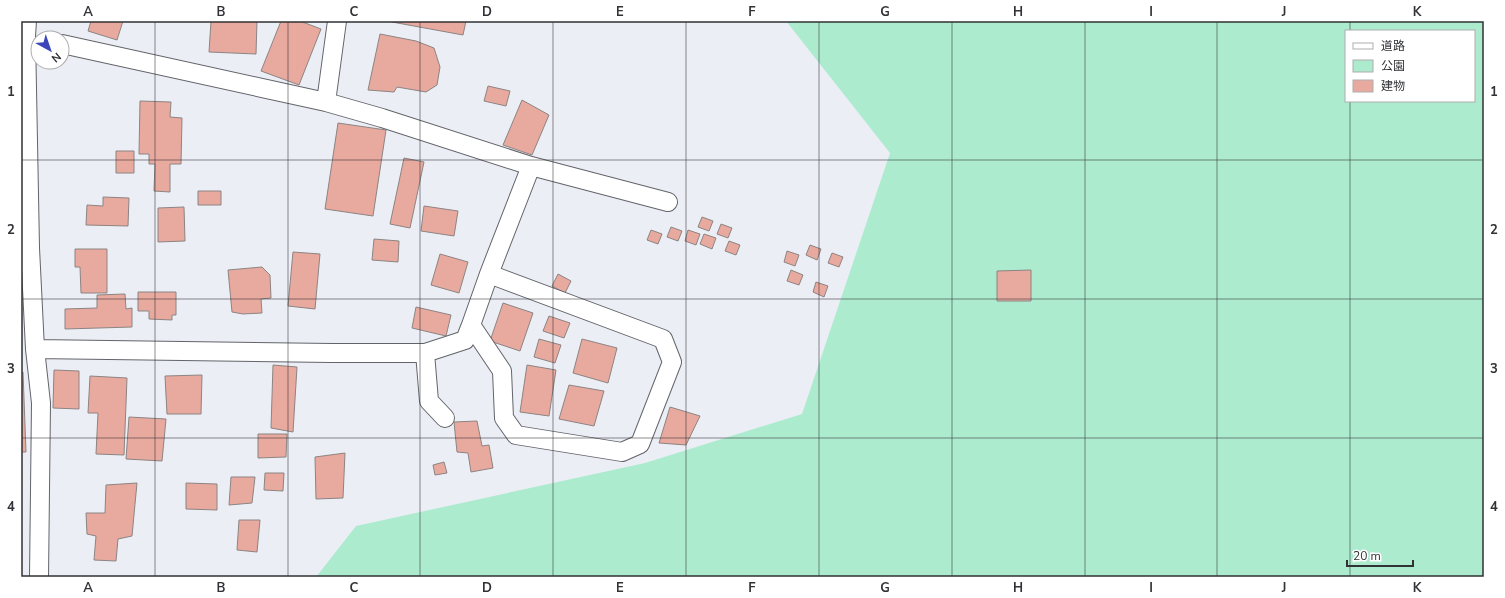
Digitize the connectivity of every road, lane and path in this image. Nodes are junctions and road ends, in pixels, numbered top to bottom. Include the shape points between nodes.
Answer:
1 (337, 21) edge
2 (70, 46) edge
3 (30, 70) edge
4 (326, 102) junction
5 (531, 166) junction
6 (668, 202) dead end
7 (489, 274) junction
8 (471, 325) junction
9 (35, 349) junction
10 (426, 353) junction
11 (445, 418) dead end
12 (39, 577) edge

1 - 4 street
2 - 4 street
3 - 9 street via 30,248
4 - 5 street
5 - 6 street
5 - 7 street
7 - 8 street
7 - 8 street via 663,339 672,362 640,444 622,452 516,435 504,418 502,370
8 - 10 street via 465,340
9 - 10 street
9 - 12 street via 41,403
10 - 11 street via 429,401

